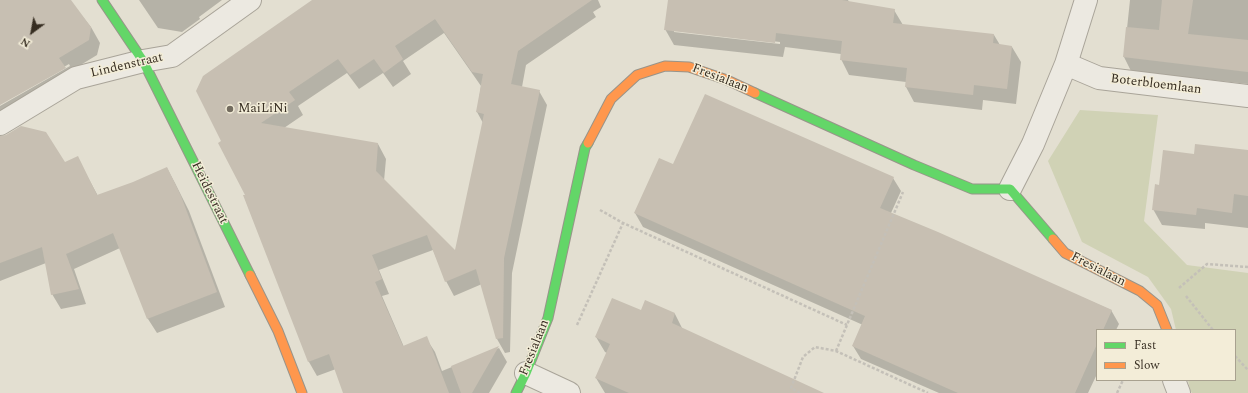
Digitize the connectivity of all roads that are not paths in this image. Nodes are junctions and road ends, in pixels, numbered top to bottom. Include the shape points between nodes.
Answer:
1 (102, 0) edge
2 (250, 0) edge
3 (1086, 0) edge
4 (143, 61) junction
5 (1066, 64) junction
6 (1248, 96) edge
7 (0, 124) edge
8 (1010, 189) junction
9 (1168, 329) edge
10 (526, 373) junction
11 (1174, 381) edge
12 (302, 393) edge
13 (516, 393) edge
14 (569, 393) edge
15 (1179, 393) edge

1 - 4 street, Heidestraat
2 - 4 street, Lindenstraat via 172,56
3 - 5 street
4 - 7 street, Lindenstraat via 76,78
4 - 12 street, Heidestraat via 278,331
5 - 6 street, Boterbloemlaan via 1099,78
5 - 8 street via 1034,144
8 - 9 street, Fresialaan via 1065,253 1140,291 1157,305
8 - 10 street, Fresialaan via 972,189 727,80 689,67 665,66 637,75 611,99 585,148 548,318
10 - 13 street, Fresialaan
10 - 14 street
11 - 15 street

